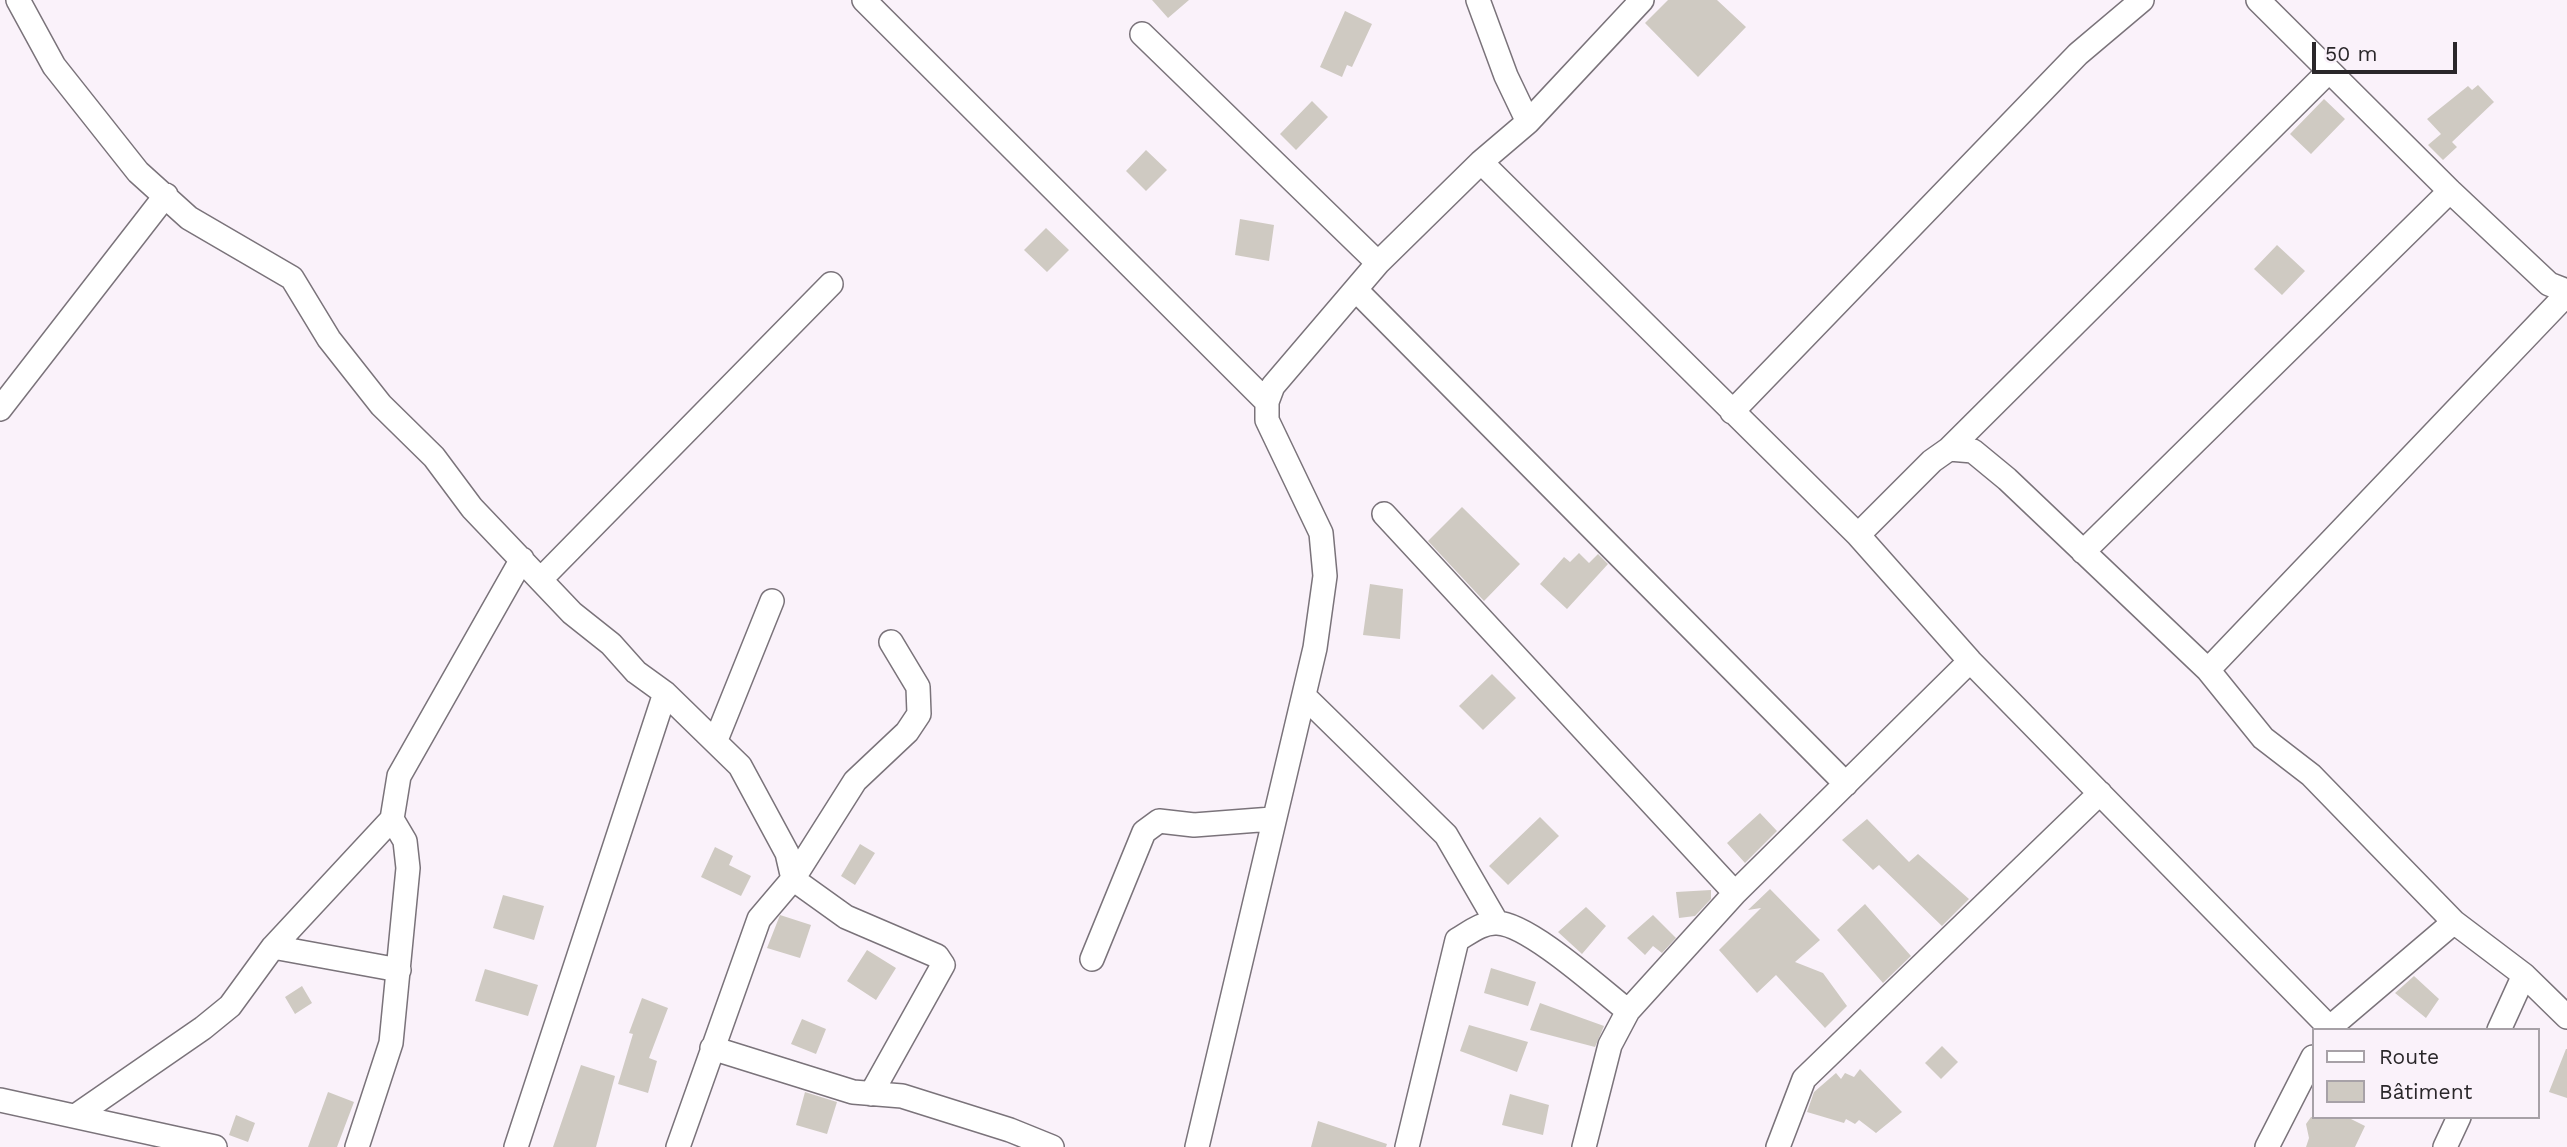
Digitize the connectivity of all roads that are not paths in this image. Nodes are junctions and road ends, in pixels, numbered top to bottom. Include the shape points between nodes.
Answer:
1 (18, 0) edge
2 (864, 0) edge
3 (1478, 0) edge
4 (1642, 0) edge
5 (2141, 0) edge
6 (2258, 0) edge
7 (1142, 34) dead end
8 (2328, 72) junction
9 (1528, 122) junction
10 (1481, 162) junction
11 (2449, 191) junction
12 (166, 195) junction
13 (1378, 263) junction
14 (831, 284) dead end
15 (1357, 291) junction
16 (2567, 293) edge
17 (1267, 402) junction
18 (0, 408) edge
19 (1732, 412) junction
20 (1950, 449) junction
21 (1384, 513) dead end
22 (1858, 535) junction
23 (2083, 552) junction
24 (522, 559) junction
25 (542, 578) junction
26 (772, 601) dead end
27 (891, 642) dead end
28 (1970, 661) junction
29 (2208, 670) junction
30 (665, 693) junction
31 (1304, 696) junction
32 (716, 740) junction
33 (1846, 783) junction
34 (2100, 793) junction
35 (392, 819) junction
36 (1272, 819) junction
37 (793, 879) junction
38 (1735, 893) junction
39 (2454, 922) junction
40 (1497, 923) junction
41 (273, 947) junction
42 (1092, 959) dead end
43 (399, 970) junction
44 (2524, 975) junction
45 (1628, 1010) junction
46 (2567, 1017) edge
47 (2328, 1028) edge
48 (2500, 1028) edge
49 (712, 1048) junction
50 (2312, 1059) edge
51 (871, 1094) junction
52 (0, 1100) edge
53 (77, 1115) junction
54 (2458, 1119) edge
55 (2452, 1145) edge
56 (215, 1147) edge
57 (357, 1147) edge
58 (516, 1147) edge
59 (678, 1147) edge
60 (1052, 1147) edge
61 (1197, 1147) edge
62 (1407, 1147) edge
63 (1584, 1147) edge
64 (1778, 1147) edge
65 (2267, 1147) edge

1 - 12 street via 54,66 138,172
2 - 17 street
3 - 9 street
4 - 9 street
5 - 19 street via 2078,54
6 - 8 street
7 - 13 street
8 - 11 street
8 - 20 street
9 - 10 street
10 - 13 street
10 - 19 street
11 - 16 street via 2549,284
11 - 23 street
12 - 18 street
12 - 24 street via 189,218 292,278 329,340 381,405 434,457 472,508
13 - 15 street
14 - 25 street
15 - 17 street via 1273,386
15 - 33 street
16 - 29 street
17 - 31 street via 1267,419 1321,533 1325,576
19 - 22 street
20 - 22 street via 1932,461
20 - 23 street via 1973,451
21 - 38 street
22 - 28 street
23 - 29 street
24 - 25 street
24 - 35 street via 399,776
25 - 30 street via 572,613
26 - 32 street
27 - 37 street via 918,687 919,714 907,732 855,781
28 - 33 street
28 - 34 street
29 - 39 street via 2263,738 2311,775
30 - 32 street
30 - 58 street
31 - 36 street
31 - 40 street via 1446,835
32 - 37 street via 740,766 787,853
33 - 38 street
34 - 47 street
34 - 64 street via 1804,1079
35 - 41 street
35 - 43 street via 405,841 408,868
36 - 42 street via 1194,825 1159,821 1144,832
36 - 61 street
37 - 49 street via 758,919
37 - 51 street via 846,917 937,956 943,965
38 - 45 street
39 - 44 street
39 - 47 street
40 - 45 street via 1522,929
40 - 62 street via 1483,924 1457,940
41 - 43 street
41 - 53 street via 230,1006
43 - 57 street via 391,1043
44 - 46 street
44 - 48 street
45 - 63 street via 1610,1045
49 - 51 street
49 - 59 street
50 - 65 street
51 - 60 street via 902,1096
52 - 53 street
53 - 56 street
54 - 55 street

